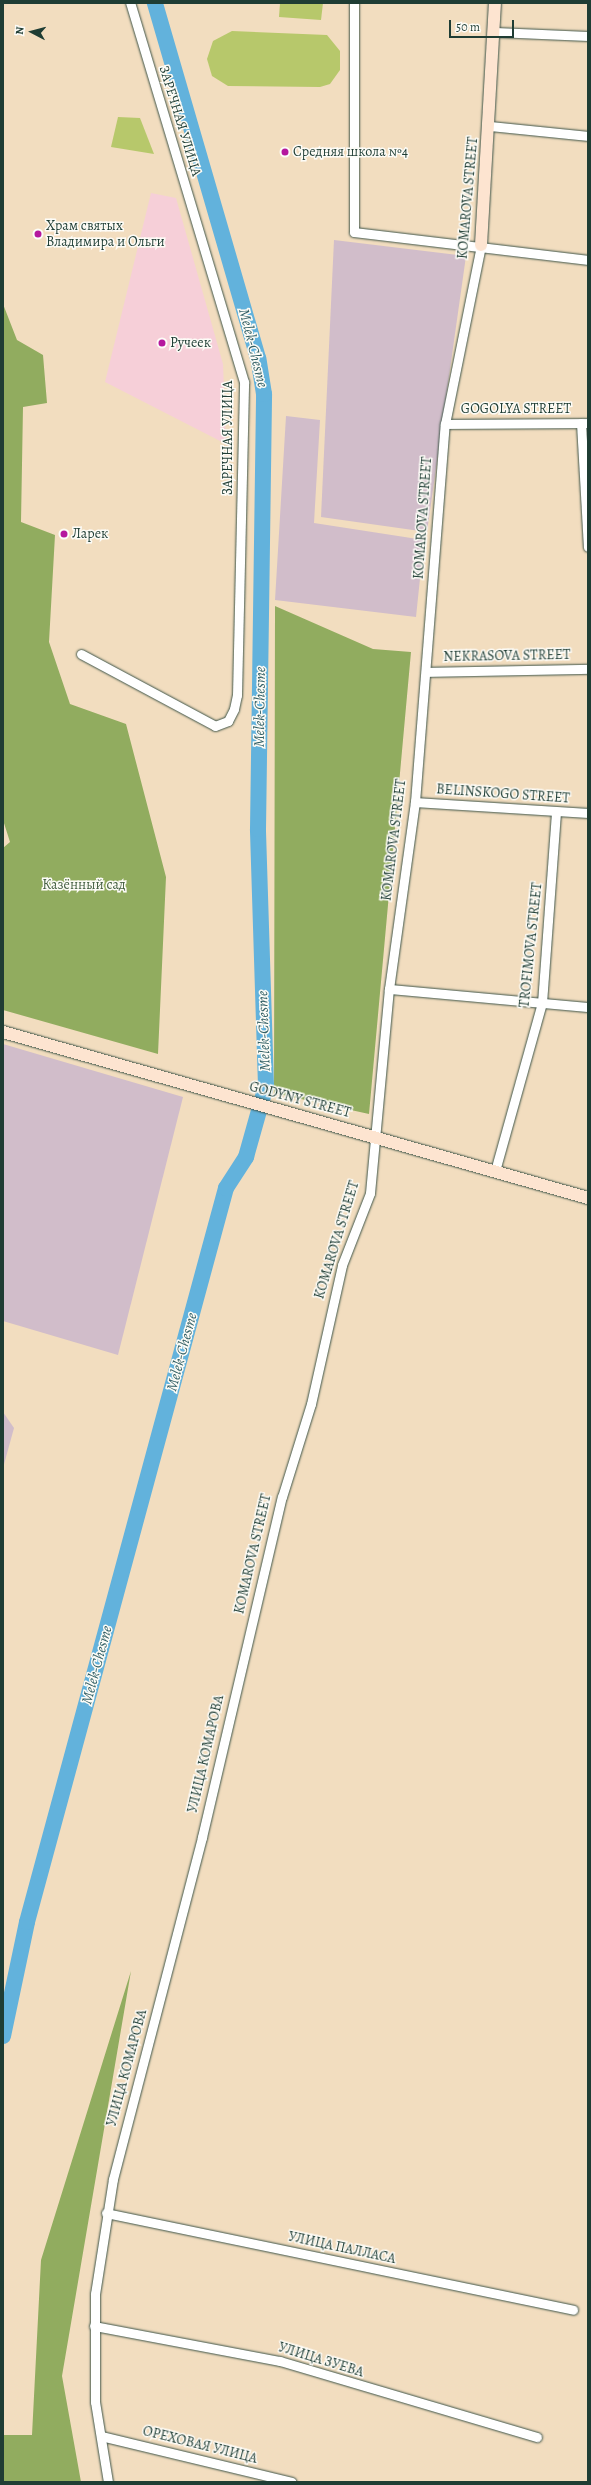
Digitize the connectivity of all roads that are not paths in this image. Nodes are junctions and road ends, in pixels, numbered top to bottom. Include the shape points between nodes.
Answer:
1 (130, 3) edge
2 (354, 3) edge
3 (495, 3) edge
4 (495, 32) junction
5 (588, 36) edge
6 (490, 126) junction
7 (588, 136) edge
8 (481, 245) junction
9 (588, 260) edge
10 (585, 423) edge
11 (445, 424) junction
12 (588, 547) edge
13 (81, 654) dead end
14 (588, 669) edge
15 (426, 672) junction
16 (415, 802) junction
17 (556, 812) junction
18 (588, 813) edge
19 (389, 989) junction
20 (542, 1002) junction
21 (588, 1007) edge
22 (3, 1032) edge
23 (374, 1136) junction
24 (495, 1171) junction
25 (588, 1198) edge
26 (106, 2214) junction
27 (573, 2310) dead end
28 (94, 2326) junction
29 (101, 2436) junction
30 (536, 2437) dead end
31 (108, 2482) edge
32 (292, 2482) edge

1 - 13 street, ЗАРЕЧНАЯ УЛИЦА via 244,382 237,695 234,709 228,721 215,726
2 - 8 street via 354,232
3 - 4 main road, KOMAROVA STREET
4 - 5 street
4 - 6 main road, KOMAROVA STREET
6 - 7 street
6 - 8 main road, KOMAROVA STREET
8 - 9 street
8 - 11 street, KOMAROVA STREET
10 - 11 street, GOGOLYA STREET
10 - 12 street
11 - 15 street, KOMAROVA STREET
14 - 15 street, NEKRASOVA STREET
15 - 16 street, KOMAROVA STREET
16 - 17 street, BELINSKOGO STREET
16 - 19 street, KOMAROVA STREET
17 - 18 street, BELINSKOGO STREET
17 - 20 street, TROFIMOVA STREET
19 - 20 street
19 - 23 street, KOMAROVA STREET
20 - 21 street
20 - 24 street, TROFIMOVA STREET
22 - 23 main road, GODYNY STREET
23 - 24 main road, GODYNY STREET
23 - 26 street, KOMAROVA STREET via 370,1193 342,1265 311,1404 282,1497 202,1837
24 - 25 main road, GODYNY STREET
26 - 27 street, УЛИЦА ПАЛЛАСА
26 - 28 street via 94,2294
28 - 29 street via 95,2402
28 - 30 street, УЛИЦА ЗУЕВА via 280,2361
29 - 31 street
29 - 32 street, ОРЕХОВАЯ УЛИЦА

